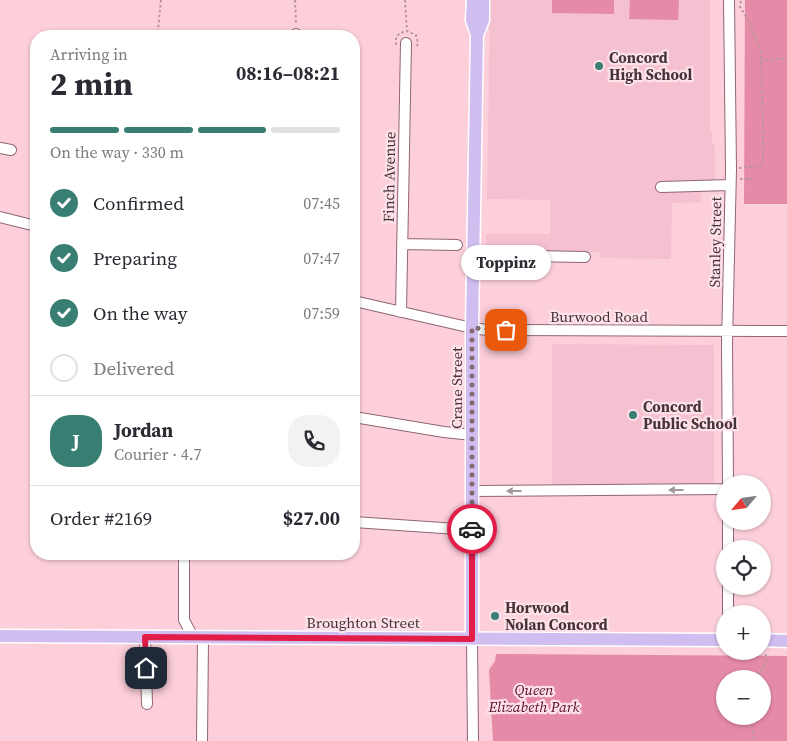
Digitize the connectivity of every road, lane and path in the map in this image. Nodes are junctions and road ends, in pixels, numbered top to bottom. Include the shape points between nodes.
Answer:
1 (161, 0) edge
2 (295, 0) edge
3 (405, 0) edge
4 (473, 0) edge
5 (484, 0) edge
6 (729, 0) edge
7 (741, 0) edge
8 (158, 30) edge
9 (296, 30) edge
10 (407, 31) junction
11 (400, 33) dead end
12 (416, 35) dead end
13 (477, 35) junction
14 (406, 43) joint
15 (787, 58) edge
16 (761, 61) junction
17 (0, 148) edge
18 (11, 150) dead end
19 (730, 178) junction
20 (755, 179) dead end
21 (661, 187) dead end
22 (0, 217) edge
23 (30, 224) edge
24 (402, 244) junction
25 (457, 246) dead end
26 (473, 254) junction
27 (585, 257) dead end
28 (360, 302) edge
29 (402, 312) junction
30 (472, 328) junction
31 (787, 331) edge
32 (728, 332) junction
33 (360, 418) edge
34 (472, 435) junction
35 (728, 475) edge
36 (716, 489) edge
37 (472, 491) junction
38 (360, 522) edge
39 (472, 530) junction
40 (184, 560) edge
41 (0, 636) edge
42 (145, 637) junction
43 (198, 637) junction
44 (472, 639) junction
45 (716, 640) edge
46 (787, 640) edge
47 (771, 643) edge
48 (147, 704) dead end
49 (752, 725) edge
50 (202, 741) edge
51 (473, 741) edge
52 (752, 741) edge

1 - 8 path
2 - 9 path
3 - 10 path
4 - 13 main road, Crane Street via 472,20
5 - 13 main road, Crane Street via 483,20
6 - 19 street, Stanley Street
7 - 16 path via 740,6 750,23
10 - 11 path
10 - 12 path
10 - 14 path
13 - 26 main road, Crane Street
14 - 24 street, Finch Avenue
15 - 16 path
16 - 19 path via 763,160 761,166
17 - 18 street
19 - 20 path
19 - 21 street
19 - 32 street, Stanley Street
22 - 23 street
24 - 25 street
24 - 29 street, Finch Avenue
26 - 27 street
26 - 30 main road, Crane Street
28 - 29 street, Burwood Road
29 - 30 street, Burwood Road
30 - 32 street, Burwood Road
30 - 34 main road, Crane Street
31 - 32 street, Burwood Road
32 - 35 street, Stanley Street
33 - 34 street
34 - 37 main road, Crane Street
36 -> 37 street
37 - 39 main road, Crane Street
38 - 39 street
39 - 44 main road, Crane Street
40 - 43 street via 184,620
41 - 42 main road, Broughton Street
42 - 43 main road, Broughton Street
42 - 48 street
43 - 44 main road, Broughton Street
43 - 50 street
44 - 45 main road, Broughton Street
44 - 51 street, Crane Street
46 - 47 main road
49 - 52 path

